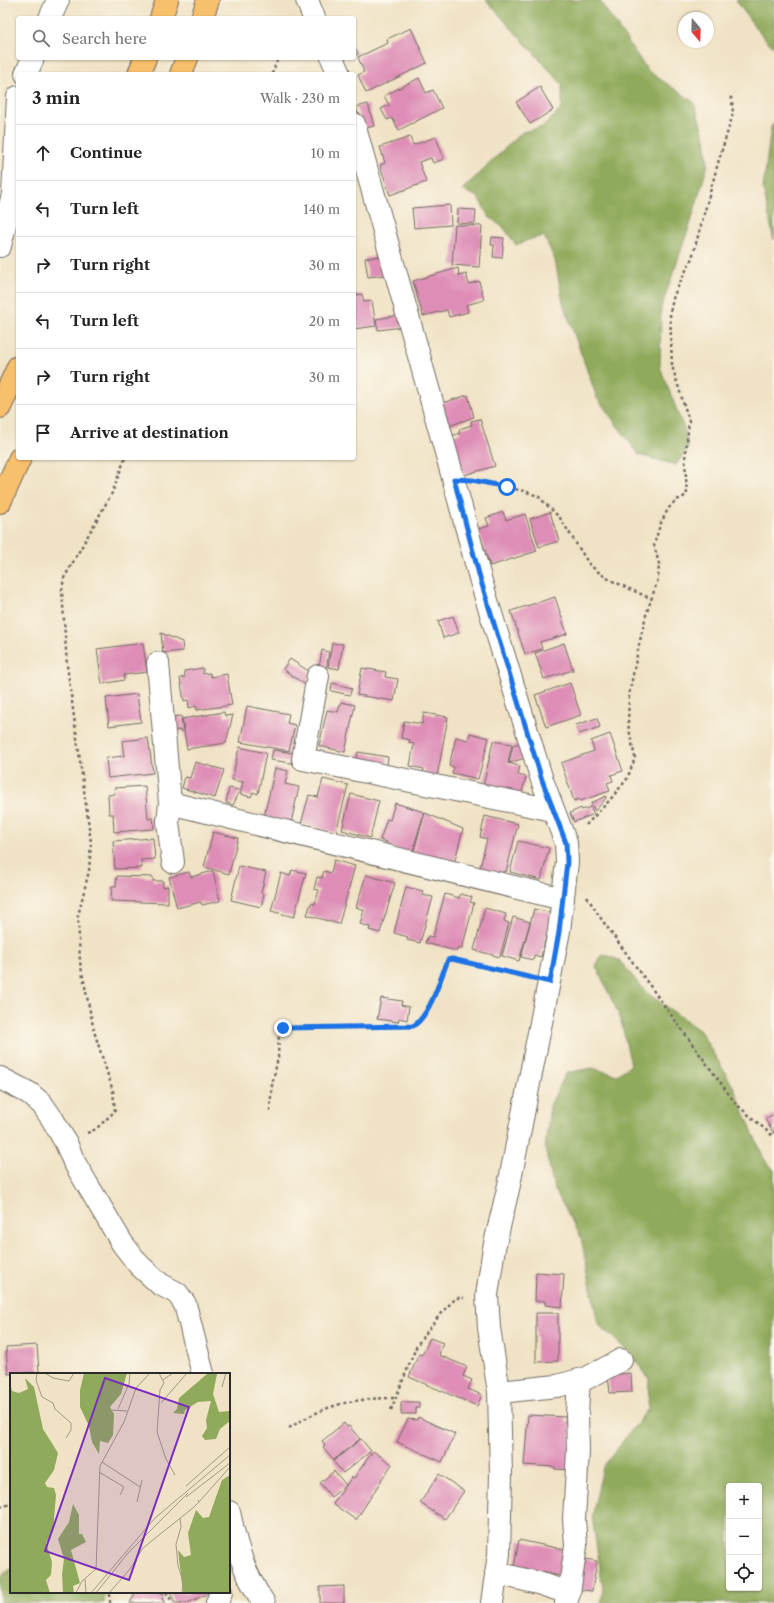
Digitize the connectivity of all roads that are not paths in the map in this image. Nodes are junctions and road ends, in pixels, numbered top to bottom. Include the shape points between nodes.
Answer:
1 (58, 0) edge
2 (167, 0) edge
3 (208, 0) edge
4 (306, 0) edge
5 (51, 16) edge
6 (162, 16) edge
7 (203, 16) edge
8 (313, 16) edge
9 (32, 60) edge
10 (144, 60) edge
11 (186, 60) edge
12 (333, 60) edge
13 (27, 72) edge
14 (140, 72) edge
15 (182, 72) edge
16 (338, 72) edge
17 (356, 131) edge
18 (16, 136) edge
19 (0, 246) edge
20 (16, 371) edge
21 (0, 407) edge
22 (19, 460) edge
23 (0, 502) edge
24 (158, 664) dead end
25 (318, 676) dead end
26 (170, 803) junction
27 (552, 810) junction
28 (173, 862) dead end
29 (563, 898) junction
30 (0, 1078) edge
31 (621, 1360) dead end
32 (203, 1373) edge
33 (579, 1380) junction
34 (499, 1392) junction
35 (230, 1521) edge
36 (235, 1564) edge
37 (496, 1573) junction
38 (221, 1593) edge
39 (568, 1598) edge
40 (217, 1603) edge
41 (264, 1603) edge
42 (492, 1603) edge

1 - 5 street
2 - 6 highway
3 - 7 highway
4 - 8 street
9 - 13 street
10 - 14 highway
11 - 15 highway
12 - 16 street
17 - 27 street via 480,578
18 - 19 street via 13,194
20 - 21 highway
22 - 23 highway
24 - 26 street
25 - 27 street via 303,759
26 - 28 street via 168,822
26 - 29 street
27 - 29 street via 566,852
29 - 34 street via 550,982 494,1248 487,1296
30 - 32 street via 29,1093 42,1104 122,1243 139,1265 160,1284 177,1293 185,1304
31 - 33 street
33 - 34 street via 557,1386
33 - 39 street via 574,1519 576,1546
34 - 37 street via 501,1474 499,1554
35 - 36 street
36 - 41 street
37 - 39 street via 538,1583
37 - 42 street
38 - 40 street

